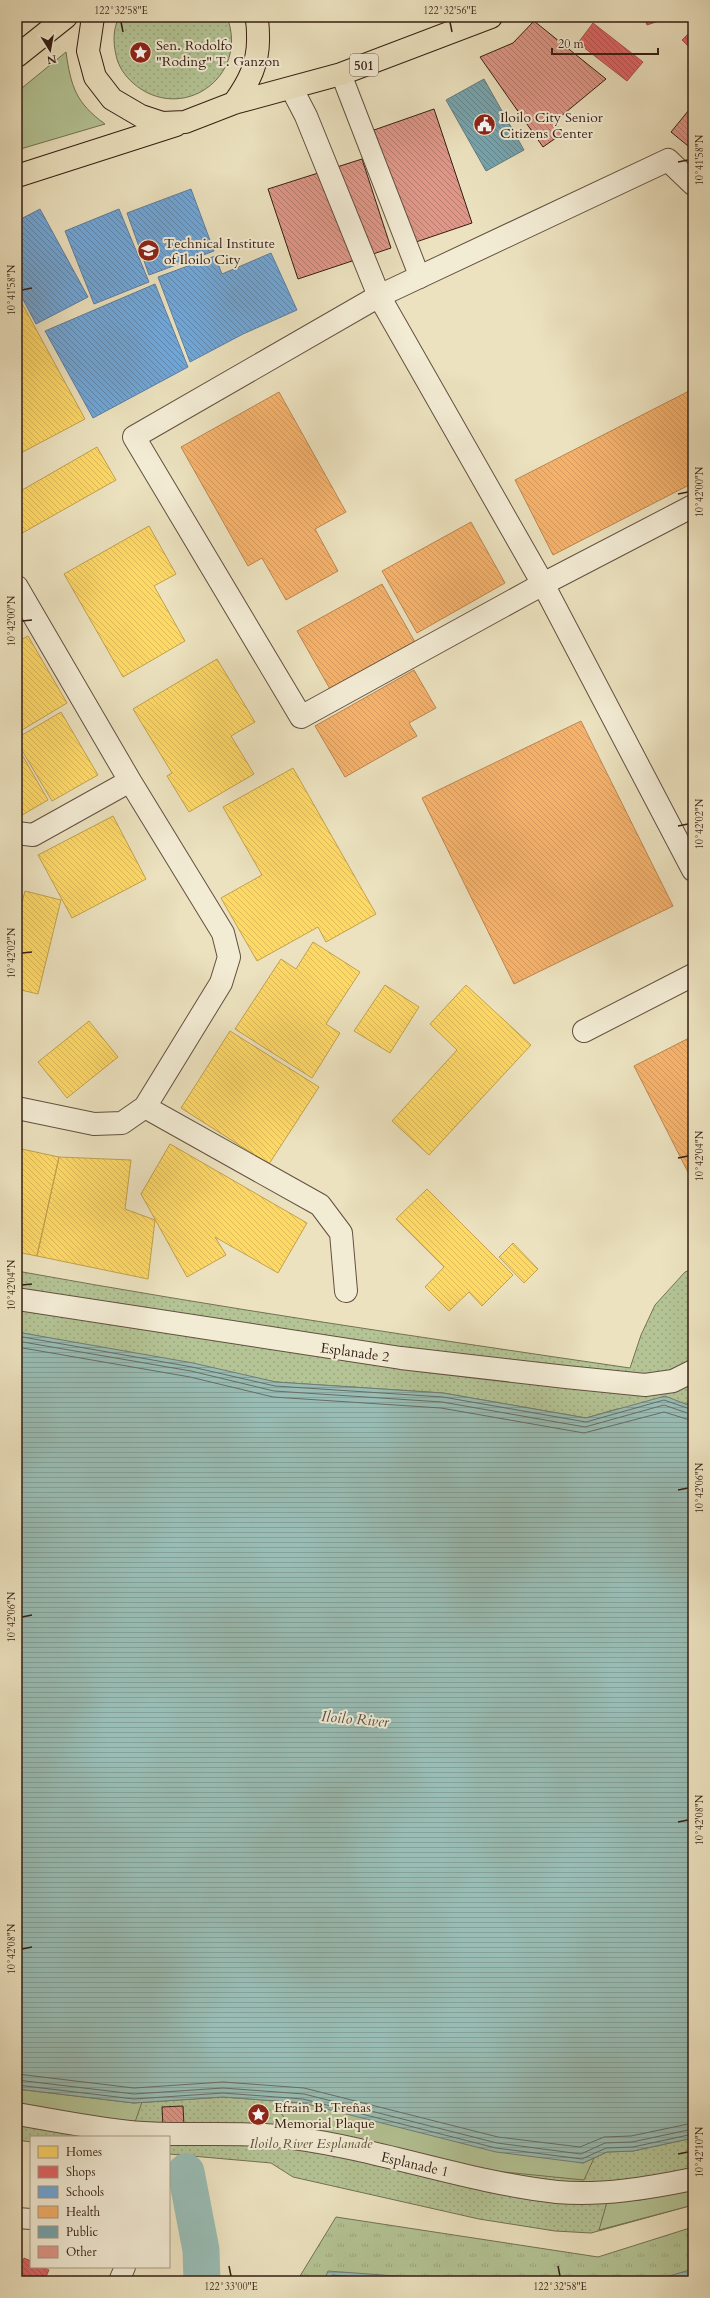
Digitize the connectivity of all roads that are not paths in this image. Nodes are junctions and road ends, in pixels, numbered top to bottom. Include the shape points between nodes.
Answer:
1 (66, 17) edge
2 (93, 17) edge
3 (256, 17) edge
4 (491, 17) edge
5 (17, 56) edge
6 (341, 74) junction
7 (292, 89) junction
8 (234, 103) junction
9 (186, 122) junction
10 (17, 176) edge
11 (693, 184) edge
12 (420, 278) junction
13 (379, 296) junction
14 (693, 506) edge
15 (543, 584) junction
16 (17, 587) edge
17 (130, 781) junction
18 (17, 832) edge
19 (693, 870) edge
20 (693, 975) edge
21 (584, 1031) dead end
22 (145, 1107) junction
23 (17, 1108) edge
24 (346, 1291) dead end
25 (17, 1299) edge
26 (693, 1371) edge
27 (17, 2114) edge
28 (693, 2179) edge
29 (17, 2218) edge
30 (30, 2219) edge
31 (125, 2268) edge
32 (119, 2281) edge

1 - 5 main road
2 - 9 main road via 88,51 95,77 112,99 141,116 162,123
3 - 8 main road via 259,45 257,59 247,85
4 - 6 main road, 501
6 - 7 main road, 501
6 - 12 lane
7 - 8 main road, 501
7 - 13 street via 306,116
8 - 9 main road, 501
9 - 10 main road, 501
11 - 12 street via 668,160
12 - 13 street
13 - 15 street
13 - 15 street via 134,436 301,717
14 - 15 street
15 - 19 street
16 - 17 street
17 - 18 street via 33,835
17 - 22 street via 223,933 229,957 221,983
20 - 21 street
22 - 23 street via 122,1123 94,1124
22 - 24 street via 320,1205 341,1233
25 - 26 street, Esplanade 2 via 401,1358 566,1377 645,1385 672,1381
27 - 28 street, Esplanade 1 via 142,2132 256,2133 297,2138 486,2181 558,2192 637,2189
29 - 30 lane
31 - 32 lane

